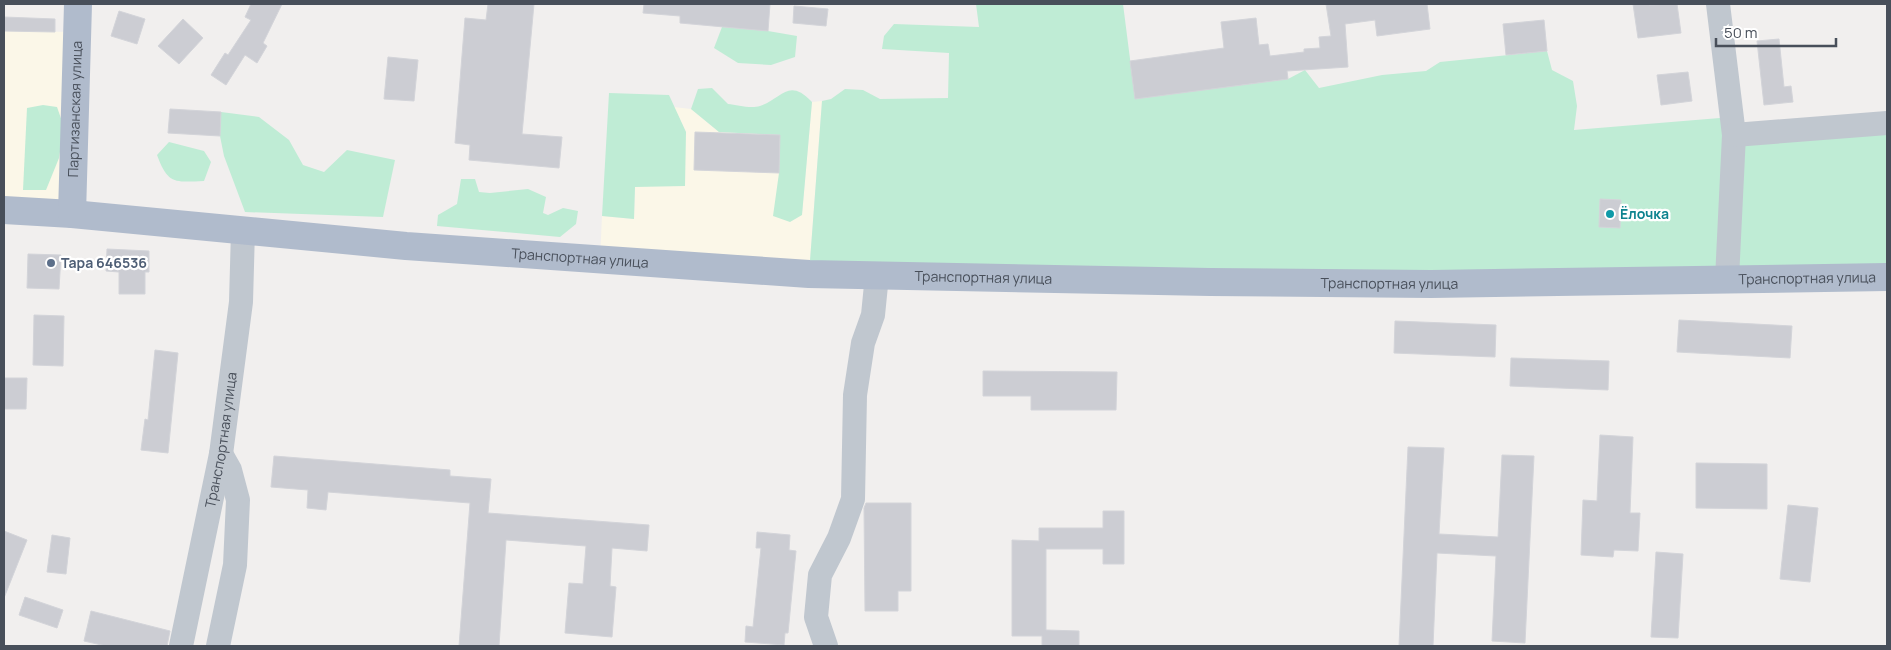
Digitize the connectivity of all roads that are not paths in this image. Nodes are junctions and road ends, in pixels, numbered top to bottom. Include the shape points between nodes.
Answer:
1 (78, 4) edge
2 (1718, 4) edge
3 (1887, 123) edge
4 (1734, 135) junction
5 (4, 210) edge
6 (72, 214) junction
7 (243, 230) junction
8 (877, 275) junction
9 (1887, 277) edge
10 (1727, 279) junction
11 (221, 454) junction
12 (181, 646) edge
13 (218, 646) edge
14 (826, 646) edge

1 - 6 main road, Партизанская улица
2 - 4 street, Транспортная улица
3 - 4 street
4 - 10 street, Транспортная улица
5 - 6 main road, Транспортная улица
6 - 7 main road, Транспортная улица
7 - 8 main road, Транспортная улица via 416,247 809,274
7 - 11 street, Транспортная улица via 241,302
8 - 10 main road, Транспортная улица via 1431,284
8 - 14 street via 855,395 852,499 839,538 820,575 816,617
9 - 10 main road, Транспортная улица
11 - 12 street, Транспортная улица
11 - 13 street via 230,470 238,500 235,565

